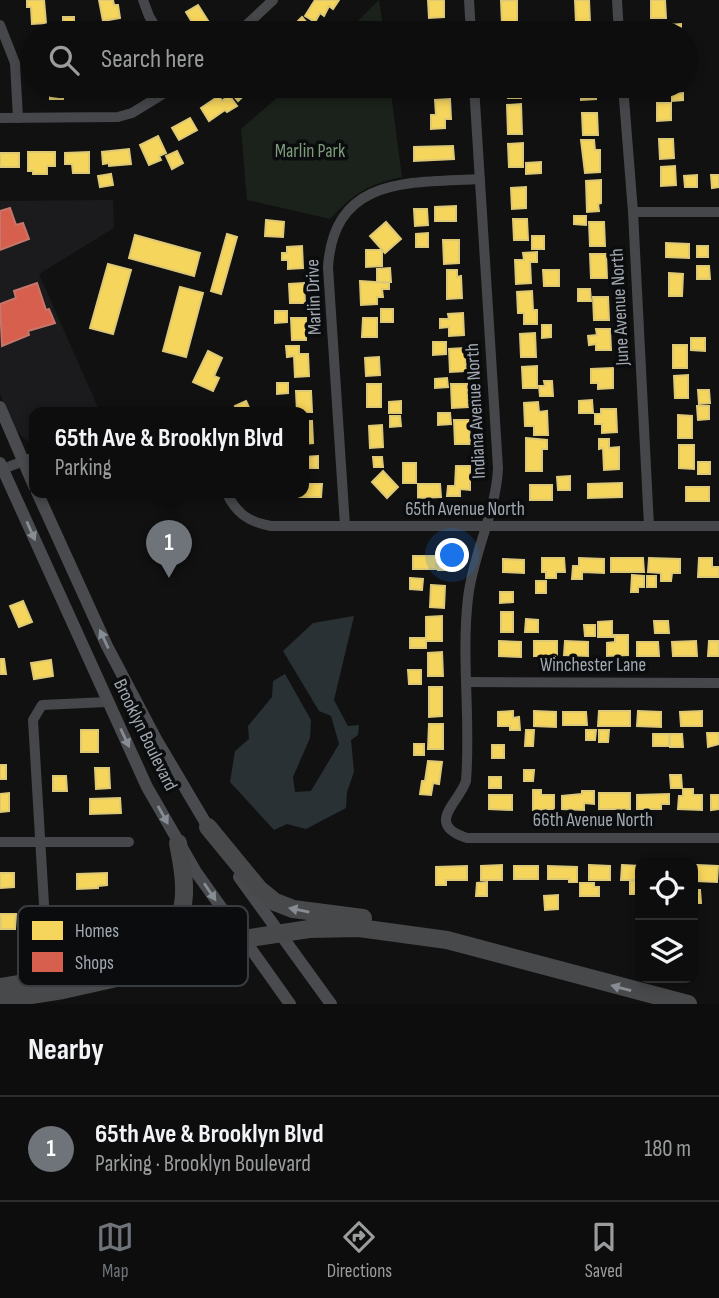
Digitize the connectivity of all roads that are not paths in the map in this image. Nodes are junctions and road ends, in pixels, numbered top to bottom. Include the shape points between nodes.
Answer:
1 (143, 0) edge
2 (273, 0) edge
3 (469, 0) edge
4 (617, 0) edge
5 (152, 21) edge
6 (250, 21) edge
7 (470, 21) edge
8 (618, 21) edge
9 (0, 26) edge
10 (157, 98) edge
11 (475, 98) edge
12 (624, 98) edge
13 (0, 118) edge
14 (18, 118) junction
15 (480, 179) junction
16 (633, 212) junction
17 (719, 212) edge
18 (0, 407) edge
19 (29, 459) edge
20 (1, 467) edge
21 (40, 498) edge
22 (229, 498) edge
23 (345, 526) junction
24 (649, 526) junction
25 (719, 526) edge
26 (488, 527) junction
27 (467, 682) junction
28 (719, 682) edge
29 (107, 702) junction
30 (208, 827) junction
31 (467, 838) joint
32 (719, 838) edge
33 (0, 842) edge
34 (38, 842) junction
35 (129, 842) dead end
36 (178, 843) junction
37 (44, 906) edge
38 (182, 906) edge
39 (214, 906) edge
40 (279, 933) junction
41 (248, 939) edge
42 (508, 956) junction
43 (248, 957) edge
44 (18, 984) edge
45 (84, 986) edge
46 (0, 987) edge
47 (0, 1000) edge
48 (290, 1004) edge
49 (331, 1004) edge
50 (688, 1004) edge

1 - 5 street
2 - 6 street
3 - 7 street
4 - 8 street
9 - 14 street via 15,62
10 - 14 street via 118,117
11 - 15 street, Indiana Avenue North
12 - 16 street, June Avenue North
13 - 14 street
15 - 23 street, Marlin Drive via 386,186 355,204 334,232 328,267
15 - 26 street, Indiana Avenue North via 498,468
16 - 17 street
16 - 24 street, June Avenue North
18 - 19 main road
19 - 20 street
20 -> 29 main road, Brooklyn Boulevard
30 -> 21 main road, Brooklyn Boulevard via 107,646
22 - 23 street, 65th Avenue North via 244,518 257,524
23 - 26 street, 65th Avenue North
24 - 25 street, 65th Avenue North
24 - 26 street, 65th Avenue North
26 - 27 street, Indiana Avenue North via 479,545 468,598
27 - 28 street, Winchester Lane
27 - 31 street, Indiana Avenue North via 466,781 447,811 446,821 450,829
29 - 34 street via 42,705 37,711 32,732
29 -> 36 main road, Brooklyn Boulevard
30 - 40 main road, Brooklyn Boulevard
42 -> 30 highway via 425,929 284,906 259,889
31 - 32 street, 66th Avenue North
33 - 34 street
34 - 35 street
34 - 37 street
36 - 38 highway
36 -> 39 main road, Brooklyn Boulevard
40 - 41 highway
40 - 42 highway via 381,929
40 - 49 main road, Brooklyn Boulevard
50 -> 42 highway
43 - 48 main road, Brooklyn Boulevard
44 - 46 highway
45 - 47 highway

